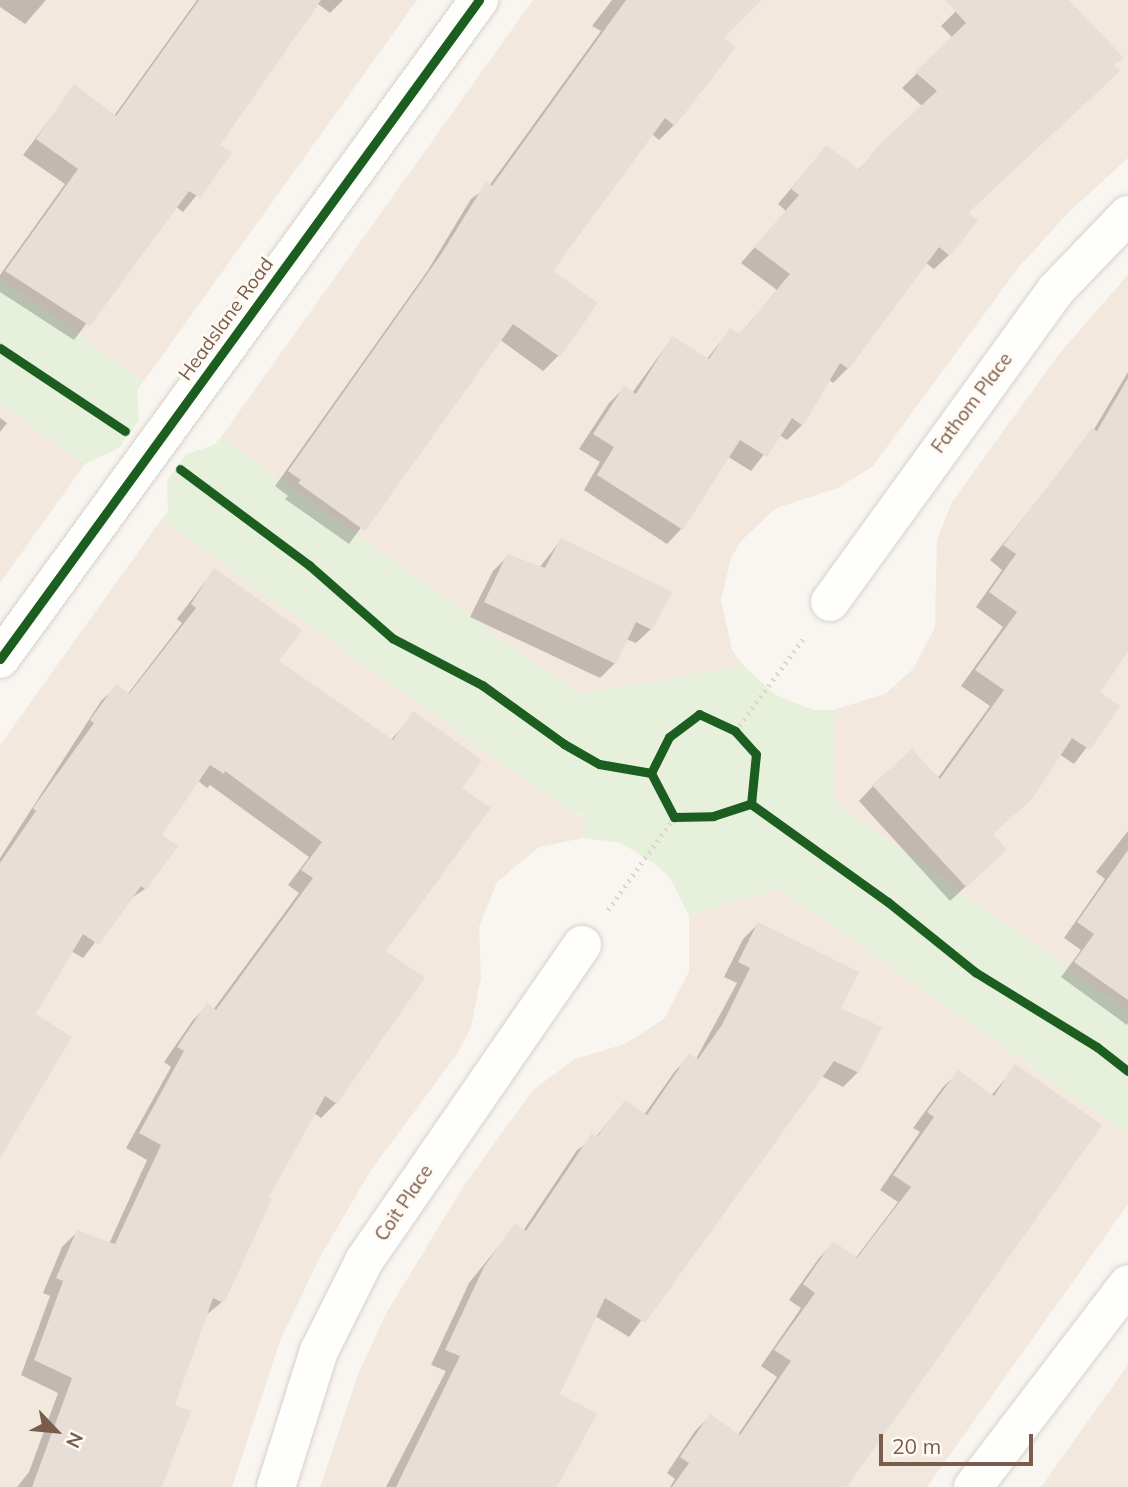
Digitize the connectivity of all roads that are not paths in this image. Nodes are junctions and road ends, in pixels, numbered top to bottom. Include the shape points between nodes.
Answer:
1 (480, 0) edge
2 (1128, 215) edge
3 (830, 602) road end
4 (0, 659) edge
5 (582, 945) road end
6 (1128, 1284) edge
7 (276, 1487) edge
8 (973, 1487) edge

1 - 4 street, Headslane Road
2 - 3 street, Fathom Place via 1056,290
5 - 7 street, Coit Place via 364,1261 319,1351
6 - 8 street

